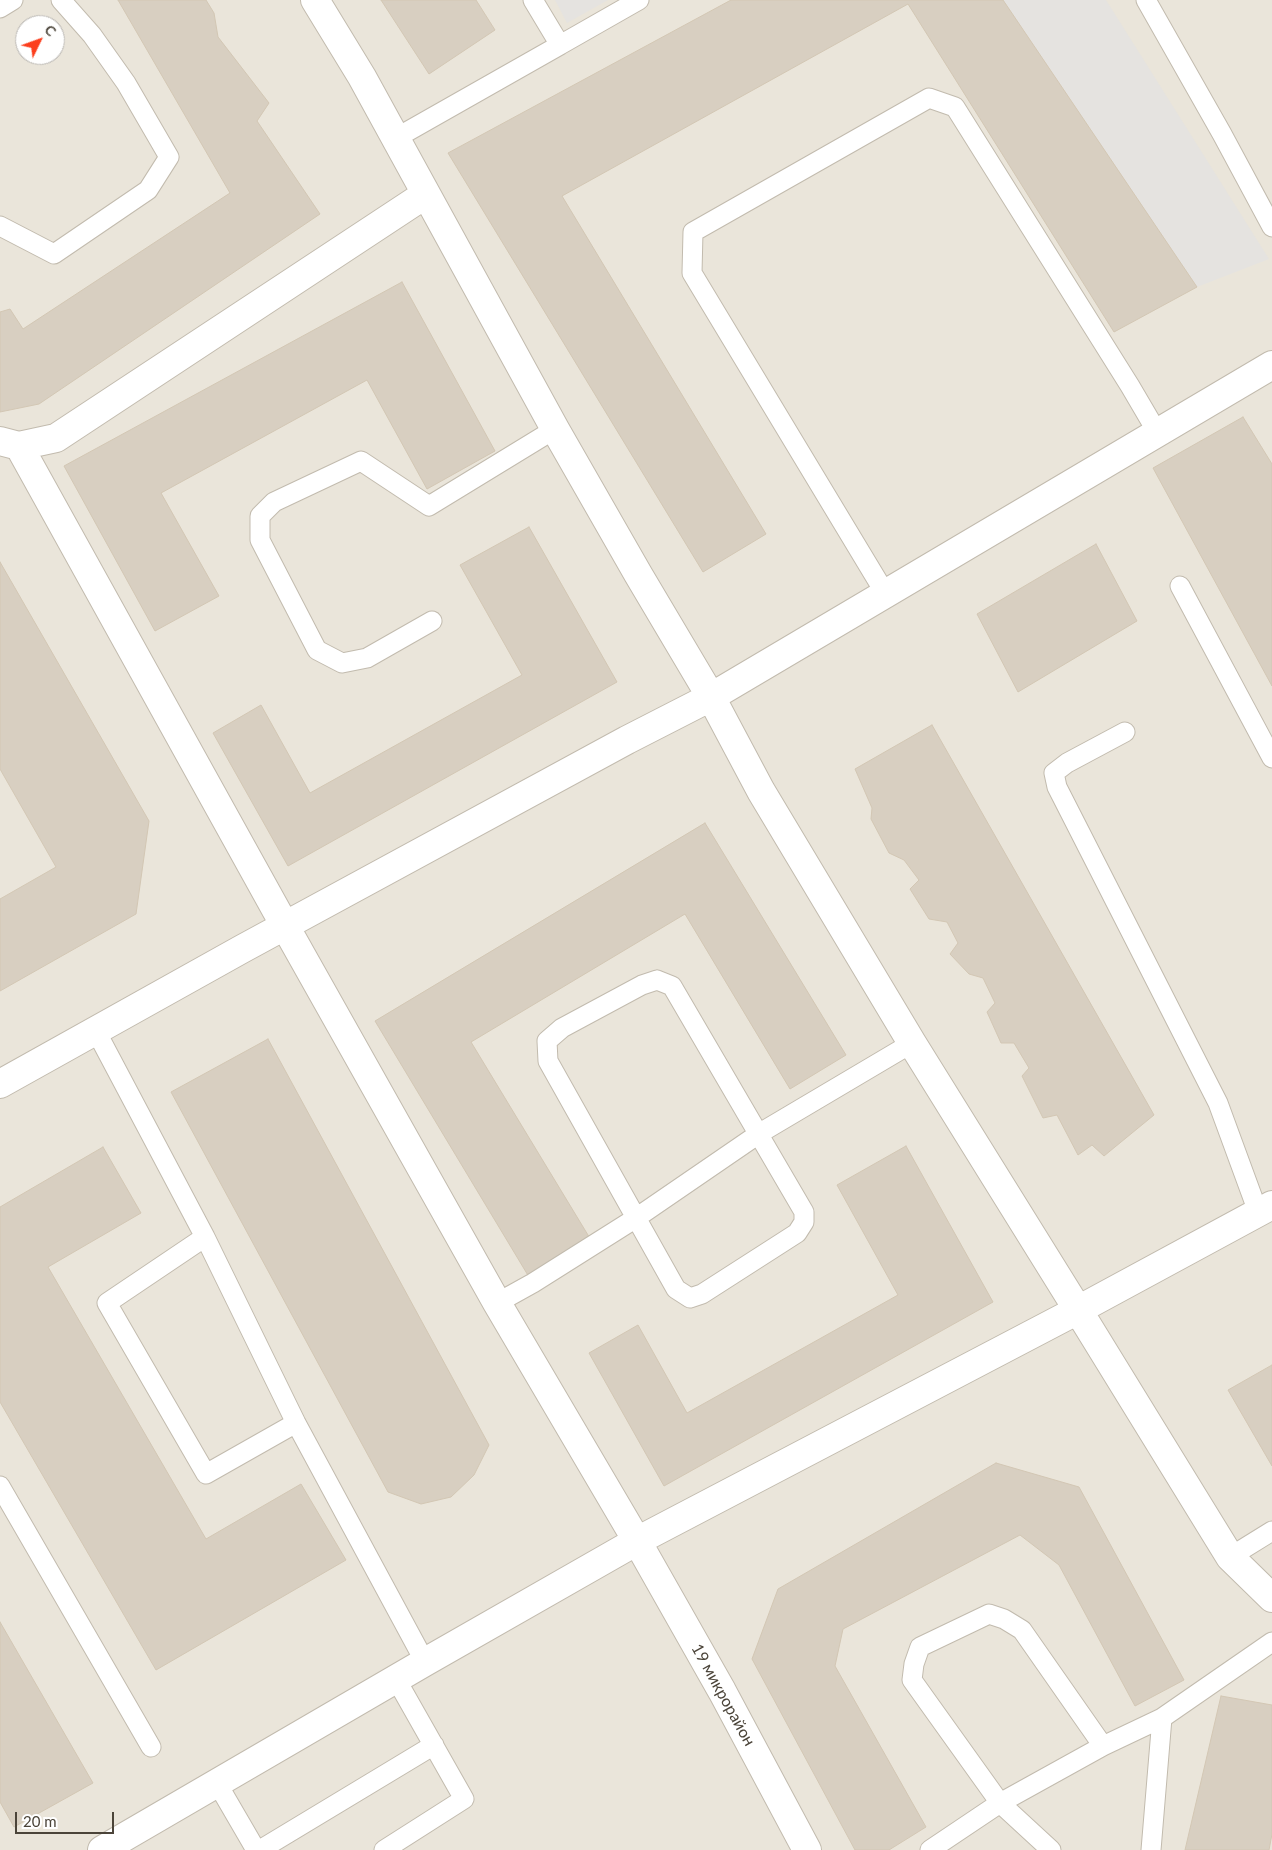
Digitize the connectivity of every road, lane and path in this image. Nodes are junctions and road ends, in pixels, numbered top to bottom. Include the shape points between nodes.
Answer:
1 (13, 0) edge
2 (61, 0) edge
3 (315, 0) edge
4 (533, 0) edge
5 (639, 0) edge
6 (1146, 0) edge
7 (0, 8) edge
8 (560, 45) junction
9 (396, 138) junction
10 (426, 194) junction
11 (0, 226) edge
12 (1272, 226) edge
13 (1272, 365) edge
14 (555, 429) junction
15 (1157, 432) junction
16 (10, 443) edge
17 (1180, 586) dead end
18 (885, 593) junction
19 (432, 620) dead end
20 (711, 697) junction
21 (1125, 732) dead end
22 (1272, 758) edge
23 (285, 926) junction
24 (96, 1031) junction
25 (912, 1043) junction
26 (0, 1084) edge
27 (760, 1133) junction
28 (1265, 1209) edge
29 (636, 1218) junction
30 (205, 1237) junction
31 (498, 1303) junction
32 (1078, 1310) junction
33 (296, 1424) junction
34 (0, 1486) edge
35 (1272, 1531) edge
36 (638, 1541) junction
37 (1230, 1557) junction
38 (1272, 1598) edge
39 (1272, 1642) edge
40 (425, 1662) junction
41 (396, 1679) junction
42 (1162, 1718) junction
43 (434, 1745) junction
44 (1103, 1746) junction
45 (151, 1747) dead end
46 (217, 1783) junction
47 (1000, 1803) junction
48 (102, 1850) edge
49 (258, 1850) edge
50 (384, 1850) edge
51 (807, 1850) edge
52 (930, 1850) edge
53 (1050, 1850) edge
54 (1151, 1850) edge

1 - 7 lane
2 - 11 lane via 92,35 126,84 168,157 148,190 54,254
3 - 9 street
4 - 8 lane
5 - 8 lane
6 - 12 lane
8 - 9 lane
9 - 10 street
10 - 14 street
10 - 16 street via 56,438
13 - 15 street
14 - 19 lane via 429,506 361,462 274,502 260,516 260,540 317,650 342,663 367,658
14 - 20 street
15 - 18 street
15 - 18 lane via 955,107 929,98 693,232 692,273
16 - 23 street, 19 микрорайон
17 - 22 lane
18 - 20 street
20 - 23 street
20 - 25 street via 761,791
21 - 28 lane via 1054,773 1057,787 1218,1103
23 - 24 street
23 - 31 street, 19 микрорайон
24 - 26 street
24 - 30 lane
25 - 27 lane
25 - 32 street
27 - 29 lane
27 - 29 lane via 804,1212 804,1222 796,1233 702,1294 690,1298 676,1288
27 - 29 lane via 672,986 658,980 642,985 562,1028 547,1041 548,1061
28 - 32 street
29 - 31 lane
30 - 33 lane
30 - 33 lane via 107,1303 206,1474
31 - 36 street, 19 микрорайон
32 - 36 street
32 - 37 street
33 - 40 lane
34 - 45 lane
35 - 37 lane
36 - 40 street
36 - 51 street, 19 микрорайон
37 - 38 street
39 - 42 lane
40 - 41 street
41 - 43 lane
41 - 46 street
42 - 44 lane
42 - 54 lane
43 - 49 lane
43 - 50 lane via 464,1799
44 - 47 lane
44 - 47 lane via 1022,1630 1004,1619 989,1614 920,1647 912,1680
46 - 48 street
46 - 49 lane
47 - 52 lane
47 - 53 lane

